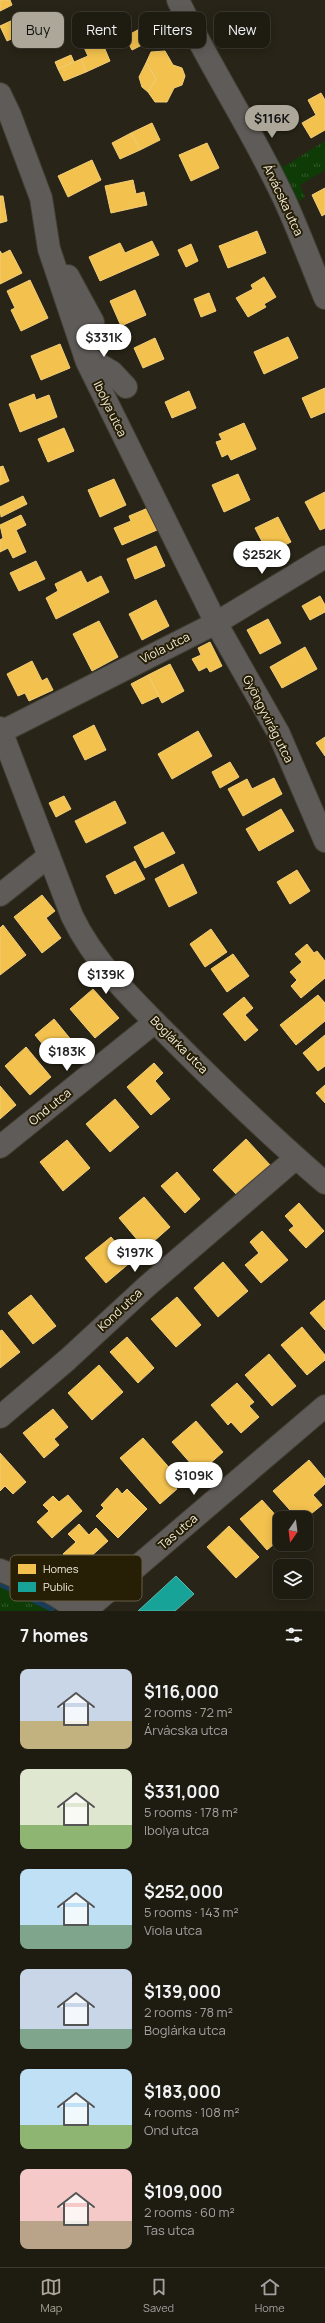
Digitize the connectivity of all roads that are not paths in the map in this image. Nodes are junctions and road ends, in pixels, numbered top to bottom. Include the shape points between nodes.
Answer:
1 (178, 0) edge
2 (0, 94) edge
3 (50, 249) junction
4 (325, 298) edge
5 (93, 322) dead end
6 (85, 356) junction
7 (126, 387) dead end
8 (325, 557) edge
9 (216, 623) junction
10 (1, 730) edge
11 (325, 841) edge
12 (49, 856) junction
13 (0, 895) edge
14 (155, 1022) junction
15 (0, 1147) edge
16 (296, 1158) junction
17 (325, 1183) edge
18 (325, 1406) edge
19 (0, 1417) edge
20 (142, 1562) edge
21 (0, 1570) edge
22 (10, 1574) edge
23 (66, 1601) edge
24 (97, 1601) edge
25 (77, 1611) edge
26 (85, 1611) edge

1 - 4 street, Árvácska utca via 286,203
2 - 3 street, Ibolya utca via 41,198
3 - 5 street via 80,294
3 - 6 street, Ibolya utca
6 - 7 street via 112,372
6 - 9 street, Ibolya utca
8 - 9 street, Viola utca
9 - 10 street, Viola utca
9 - 11 street, Gyöngyvirág utca via 279,734
10 - 12 street, Boglárka utca
12 - 13 street
12 - 14 street, Boglárka utca via 84,940 106,969
14 - 15 street, Ond utca
14 - 16 street, Boglárka utca
16 - 17 street, Boglárka utca
16 - 19 street, Kond utca
18 - 20 street, Tas utca
21 - 22 street
23 - 25 street
24 - 26 street, Tas utca

